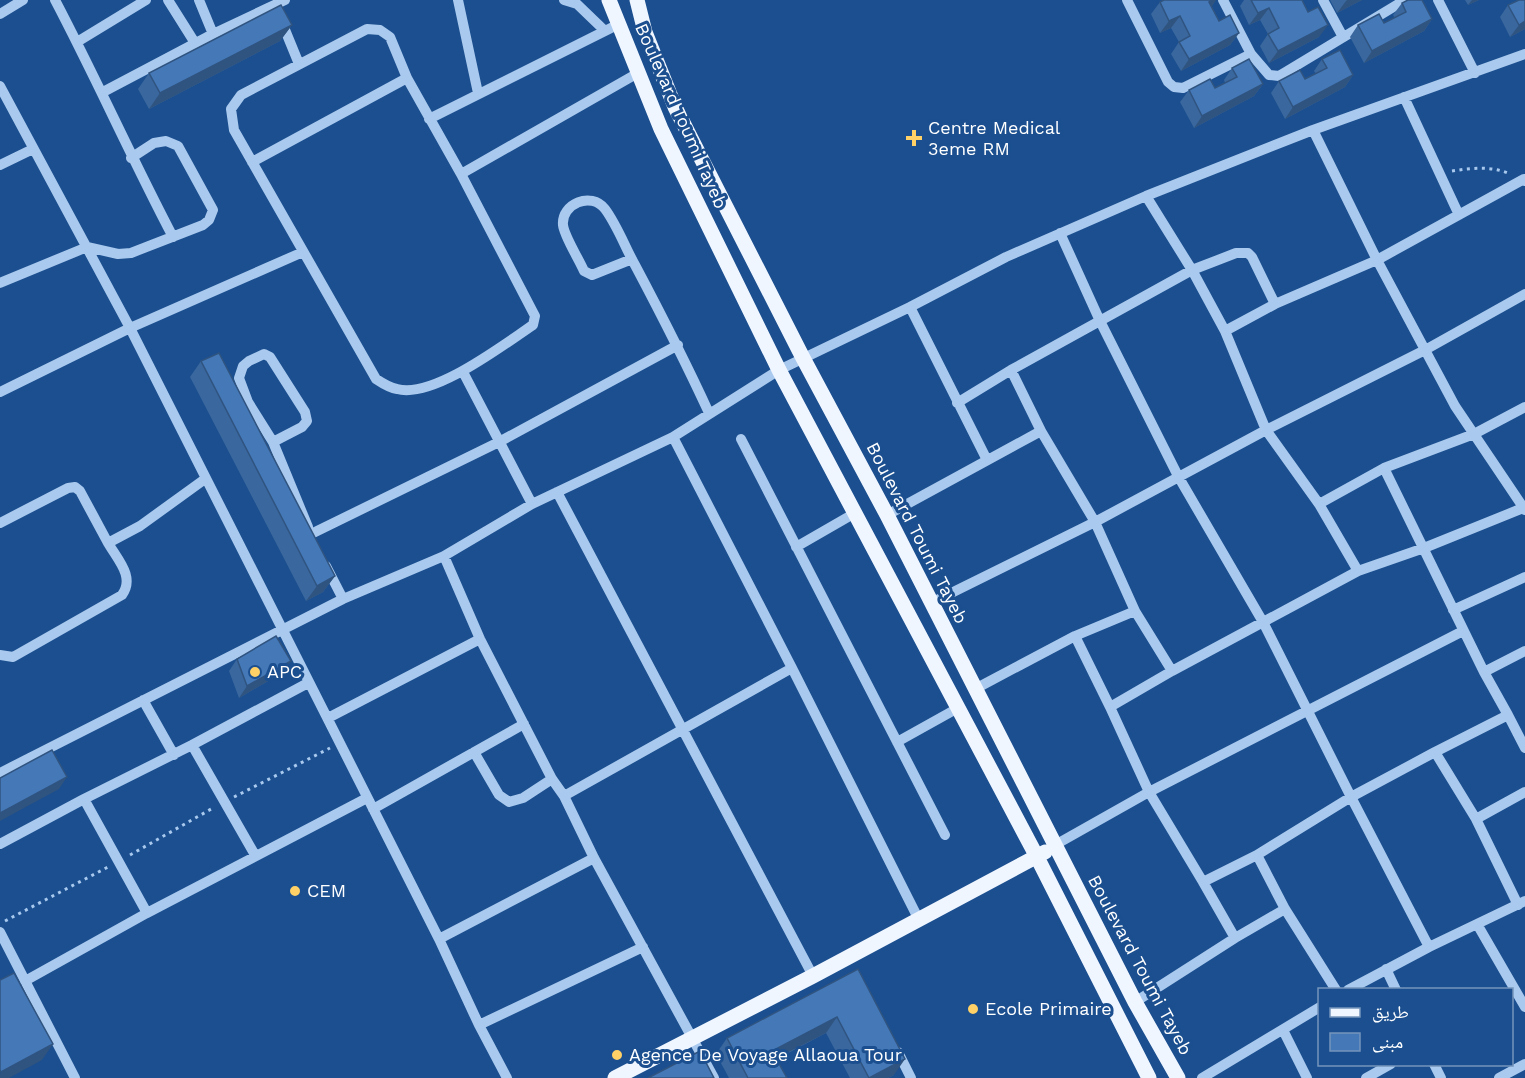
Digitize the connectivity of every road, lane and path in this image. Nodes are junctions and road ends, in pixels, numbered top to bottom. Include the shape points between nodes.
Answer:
1 (23, 0) edge
2 (55, 0) edge
3 (146, 0) edge
4 (168, 0) edge
5 (199, 0) edge
6 (458, 0) edge
7 (564, 0) edge
8 (609, 0) edge
9 (637, 0) edge
10 (1127, 0) edge
11 (1223, 0) edge
12 (1323, 0) edge
13 (1406, 0) edge
14 (1438, 0) edge
15 (277, 2) edge
16 (0, 15) edge
17 (619, 24) junction
18 (604, 30) junction
19 (213, 34) junction
20 (1344, 37) junction
21 (77, 42) junction
22 (195, 43) junction
23 (1251, 54) junction
24 (1525, 54) edge
25 (299, 64) junction
26 (638, 73) junction
27 (1475, 73) junction
28 (407, 78) junction
29 (0, 86) edge
30 (103, 92) junction
31 (478, 93) junction
32 (1404, 97) junction
33 (429, 119) junction
34 (1313, 130) junction
35 (33, 149) junction
36 (131, 158) junction
37 (252, 162) junction
38 (0, 165) edge
39 (1439, 173) junction
40 (461, 174) junction
41 (1524, 180) edge
42 (1146, 196) junction
43 (1459, 215) junction
44 (1060, 233) junction
45 (173, 237) junction
46 (87, 248) junction
47 (303, 252) junction
48 (632, 259) junction
49 (1377, 260) junction
50 (1192, 270) junction
51 (0, 283) edge
52 (1525, 294) edge
53 (1275, 304) junction
54 (910, 307) junction
55 (1100, 321) junction
56 (130, 328) junction
57 (1225, 331) junction
58 (678, 345) junction
59 (1425, 350) junction
60 (803, 358) junction
61 (779, 370) junction
62 (1011, 370) junction
63 (463, 372) junction
64 (0, 392) edge
65 (957, 403) junction
66 (1525, 407) edge
67 (709, 413) junction
68 (1266, 430) junction
69 (1041, 431) junction
70 (1474, 434) junction
71 (673, 437) junction
72 (741, 439) dead end
73 (273, 442) junction
74 (498, 442) junction
75 (987, 460) junction
76 (1384, 468) junction
77 (1178, 476) junction
78 (205, 479) junction
79 (557, 492) junction
80 (532, 504) junction
81 (1319, 504) junction
82 (1524, 509) edge
83 (855, 513) junction
84 (887, 515) junction
85 (1095, 522) junction
86 (0, 523) edge
87 (108, 543) junction
88 (315, 544) junction
89 (796, 547) junction
90 (1424, 548) junction
91 (444, 556) junction
92 (1358, 571) junction
93 (1525, 577) edge
94 (343, 599) junction
95 (931, 603) junction
96 (1453, 609) junction
97 (1135, 610) junction
98 (1263, 622) junction
99 (282, 629) junction
100 (1463, 631) junction
101 (1075, 636) junction
102 (480, 639) junction
103 (1525, 651) edge
104 (0, 655) edge
105 (792, 668) junction
106 (1172, 671) junction
107 (1484, 672) junction
108 (308, 683) junction
109 (975, 689) junction
110 (143, 700) junction
111 (1110, 707) junction
112 (958, 708) junction
113 (1309, 711) junction
114 (1508, 715) junction
115 (328, 718) junction
116 (524, 724) junction
117 (682, 729) junction
118 (897, 742) junction
119 (340, 744) junction
120 (192, 746) junction
121 (1525, 748) edge
122 (474, 752) junction
123 (1435, 752) junction
124 (174, 755) junction
125 (0, 773) edge
126 (552, 779) junction
127 (1149, 792) junction
128 (1525, 792) edge
129 (564, 796) junction
130 (1350, 797) junction
131 (367, 798) junction
132 (84, 799) junction
133 (224, 802) junction
134 (373, 809) junction
135 (1476, 819) junction
136 (945, 835) dead end
137 (0, 844) edge
138 (1055, 845) junction
139 (255, 855) junction
140 (1257, 855) junction
141 (594, 858) junction
142 (1037, 858) junction
143 (119, 861) junction
144 (1203, 882) junction
145 (1521, 903) edge
146 (1285, 909) junction
147 (147, 913) junction
148 (919, 920) junction
149 (0, 924) edge
150 (1477, 924) junction
151 (0, 932) edge
152 (1234, 938) junction
153 (439, 939) junction
154 (643, 947) junction
155 (1429, 947) junction
156 (5, 953) edge
157 (1386, 969) junction
158 (813, 976) junction
159 (25, 981) junction
160 (1335, 988) edge
161 (1352, 988) edge
162 (1395, 988) edge
163 (1135, 1002) junction
164 (1318, 1007) edge
165 (1525, 1007) edge
166 (479, 1025) junction
167 (1283, 1030) junction
168 (693, 1038) junction
169 (895, 1047) edge
170 (1525, 1064) edge
171 (1389, 1066) edge
172 (75, 1078) edge
173 (507, 1078) edge
174 (615, 1078) edge
175 (714, 1078) edge
176 (911, 1078) edge
177 (1149, 1078) edge
178 (1178, 1078) edge
179 (1202, 1078) edge
180 (1307, 1078) edge
181 (1366, 1078) edge
182 (1499, 1078) edge

1 - 16 street
2 - 21 street
3 - 21 street
4 - 22 street
5 - 19 street
6 - 31 street
7 - 18 street via 577,4
8 - 17 main road, Boulevard Toumi Tayeb
9 - 60 main road, Boulevard Toumi Tayeb via 645,32 675,106
10 - 23 street via 1174,87 1183,87
11 - 23 street
12 - 20 street
13 - 20 street
14 - 27 street
15 - 19 street
15 - 25 street
17 - 18 street
17 - 26 main road, Boulevard Toumi Tayeb
18 - 31 street
19 - 22 street
20 - 23 street via 1279,76 1269,75
21 - 30 street
22 - 30 street
24 - 27 street
25 - 28 street via 367,29 380,30 390,37
25 - 37 street via 241,95 231,109 234,130
26 - 40 street
26 - 61 main road, Boulevard Toumi Tayeb
27 - 32 street
28 - 33 street
28 - 37 street
29 - 35 street
30 - 36 street
31 - 33 street
32 - 34 street
32 - 39 street
33 - 40 street
34 - 42 street
34 - 49 street
35 - 38 street
35 - 46 street
36 - 45 street
36 - 45 street via 154,143 166,141 178,146 213,210 203,225
37 - 47 street
39 - 41 path via 1469,168 1501,170
39 - 43 street
40 - 63 street via 535,316 532,326
41 - 43 street
42 - 44 street
42 - 50 street
43 - 49 street
44 - 54 street
44 - 55 street
45 - 46 street via 118,255
46 - 51 street
46 - 56 street
47 - 56 street
47 - 63 street via 376,379 398,390 419,389
48 - 48 street via 597,201 588,199 564,215 562,226 584,271 592,275
48 - 58 street
49 - 53 street
49 - 59 street
50 - 53 street via 1236,253 1248,253
50 - 55 street
50 - 57 street
52 - 59 street
53 - 57 street
54 - 60 street
54 - 65 street
55 - 62 street
55 - 77 street
56 - 64 street
56 - 78 street
57 - 68 street
58 - 67 street
58 - 74 street
59 - 68 street
59 - 70 street
60 - 61 street
60 - 84 main road, Boulevard Toumi Tayeb
61 - 67 street
61 - 83 main road, Boulevard Toumi Tayeb
62 - 65 street
62 - 69 street
63 - 74 street
65 - 75 street
66 - 70 street
67 - 71 street
68 - 77 street
68 - 81 street
69 - 75 street
69 - 85 street
70 - 76 street
70 - 82 street
71 - 79 street
71 - 105 street
72 - 89 street
73 - 73 street via 248,402 239,378 243,366 264,354 270,357 307,420 302,427
73 - 88 street
74 - 80 street
74 - 88 street
75 - 84 street
76 - 81 street
76 - 90 street
77 - 85 street
77 - 98 street
78 - 87 street via 140,526
78 - 99 street
79 - 80 street
79 - 117 street
80 - 91 street
81 - 92 street
82 - 90 street
83 - 89 street
83 - 112 main road, Boulevard Toumi Tayeb
84 - 95 main road, Boulevard Toumi Tayeb
85 - 95 street
85 - 97 street
86 - 87 street via 75,487
87 - 104 street via 129,579 122,595 13,657
88 - 94 street
89 - 118 street
90 - 92 street
90 - 96 street
91 - 94 street
91 - 102 street
92 - 98 street
93 - 96 street
94 - 99 street
95 - 109 main road, Boulevard Toumi Tayeb
96 - 100 street
97 - 101 street
97 - 106 street
98 - 106 street
98 - 113 street
99 - 108 street
99 - 110 street
100 - 107 street
100 - 113 street
101 - 109 street
101 - 111 street
102 - 115 street
102 - 116 street
103 - 107 street
105 - 117 street
105 - 148 street
106 - 111 street
107 - 114 street
108 - 115 street
108 - 120 street
109 - 138 main road, Boulevard Toumi Tayeb
110 - 124 street
110 - 125 street
111 - 127 street
112 - 118 street
112 - 142 main road, Boulevard Toumi Tayeb
113 - 127 street
113 - 130 street
114 - 121 street
114 - 123 street
115 - 119 street
116 - 122 street
116 - 126 street
117 - 129 street
117 - 158 street
118 - 136 street
119 - 131 street
119 - 133 path
120 - 124 street
120 - 133 street
122 - 126 street via 499,795 509,802 523,798
122 - 134 street
123 - 130 street
123 - 135 street
124 - 132 street
126 - 129 street
127 - 138 street
127 - 144 street
128 - 135 street
129 - 141 street
130 - 140 street
130 - 155 street
131 - 134 street
131 - 139 street
132 - 137 street
132 - 143 street
133 - 139 street
133 - 143 path
134 - 153 street
135 - 145 street
138 - 142 main road
138 - 163 main road, Boulevard Toumi Tayeb
139 - 147 street
140 - 144 street
140 - 146 street
141 - 153 street
141 - 154 street
142 - 148 main road
142 - 177 main road, Boulevard Toumi Tayeb
143 - 147 street
143 - 149 path
144 - 152 street
145 - 150 street
146 - 152 street
146 - 160 street
147 - 159 street
148 - 158 main road via 850,962
150 - 155 street
150 - 165 street
151 - 156 street
152 - 163 street
153 - 166 street
154 - 166 street
154 - 168 street
155 - 157 street
156 - 159 street
157 - 161 street
157 - 162 street
158 - 168 main road
159 - 172 street
163 - 178 main road, Boulevard Toumi Tayeb
164 - 167 street
166 - 173 street
167 - 179 street
167 - 180 street
168 - 174 main road
168 - 175 street
169 - 176 street
170 - 182 street
171 - 181 street

